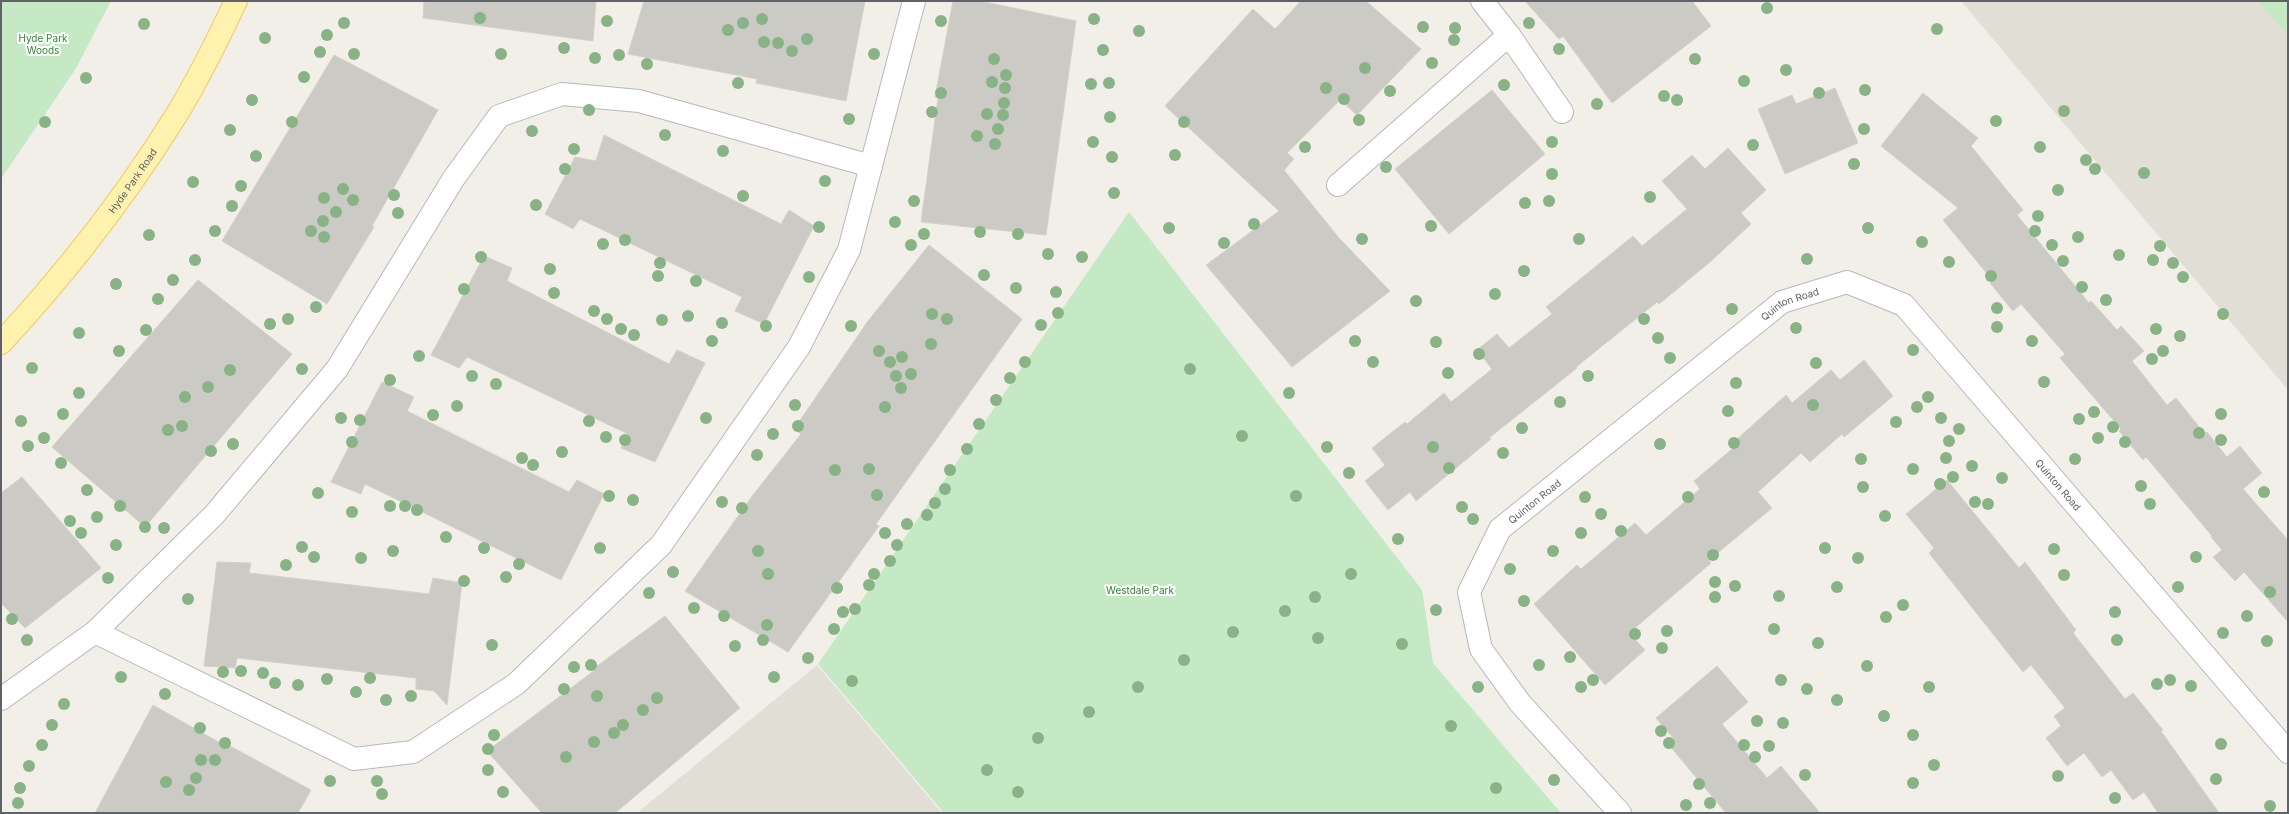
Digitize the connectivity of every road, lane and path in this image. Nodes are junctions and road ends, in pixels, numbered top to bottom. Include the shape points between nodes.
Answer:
1 (236, 1) edge
2 (914, 1) edge
3 (1482, 1) edge
4 (1508, 35) junction
5 (1562, 112) dead end
6 (871, 166) junction
7 (1338, 185) dead end
8 (1, 343) edge
9 (95, 632) junction
10 (1, 699) edge
11 (2288, 752) edge
12 (1620, 813) edge

1 - 8 main road, Hyde Park Road via 178,113 135,178 76,257
2 - 6 street
3 - 4 street
4 - 5 street
4 - 7 street
6 - 9 street via 638,101 562,94 499,116 454,178 337,369 214,515
6 - 9 street via 849,250 799,347 661,545 516,684 413,752 354,759
9 - 10 street
11 - 12 street, Quinton Road via 1904,305 1848,282 1782,302 1500,529 1469,592 1481,648 1520,703

